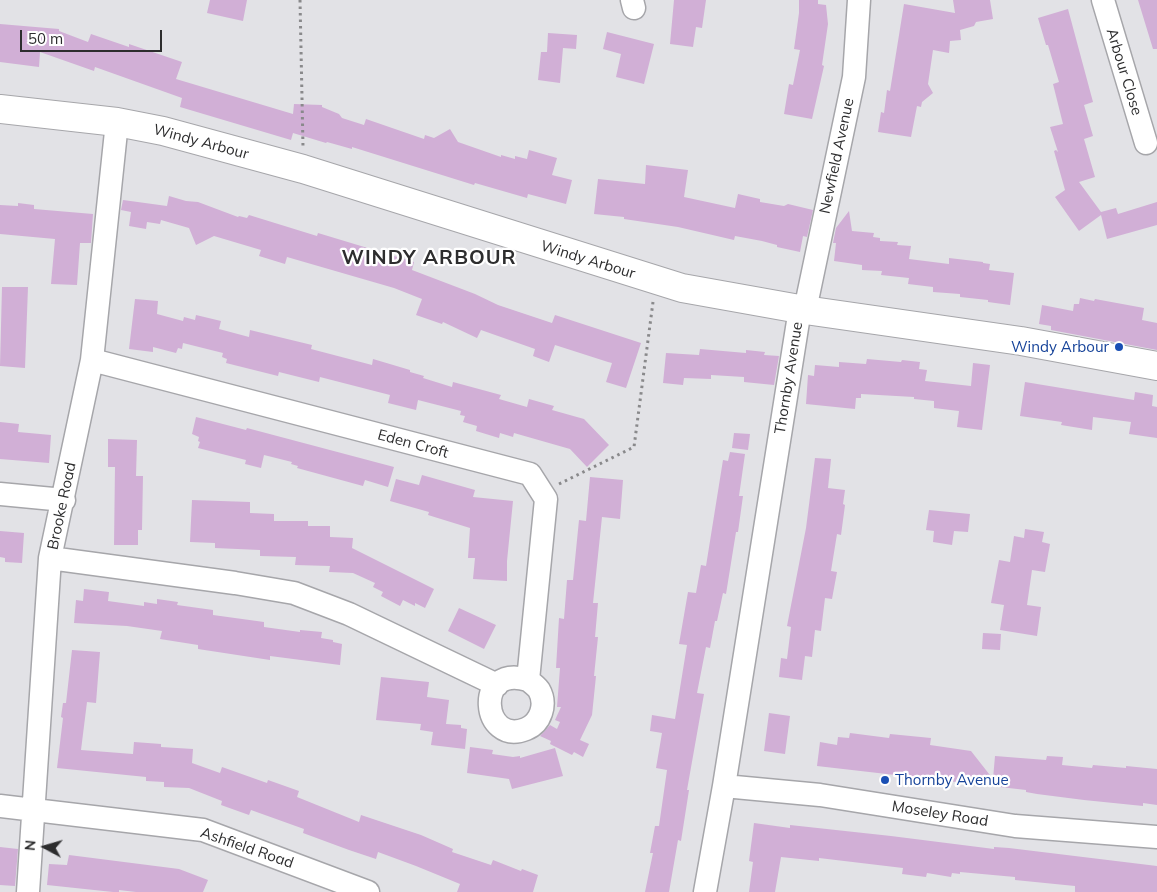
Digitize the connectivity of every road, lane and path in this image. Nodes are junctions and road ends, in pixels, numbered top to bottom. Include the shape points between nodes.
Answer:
1 (300, 0) edge
2 (859, 0) edge
3 (1102, 0) edge
4 (0, 109) edge
5 (117, 122) junction
6 (1146, 143) dead end
7 (303, 169) junction
8 (656, 281) junction
9 (803, 310) junction
10 (92, 360) junction
11 (1157, 366) edge
12 (542, 492) junction
13 (0, 494) edge
14 (64, 500) junction
15 (50, 558) junction
16 (528, 680) junction
17 (496, 685) junction
18 (724, 786) junction
19 (0, 806) edge
20 (33, 809) junction
21 (1157, 837) edge
22 (28, 892) edge
23 (368, 892) edge
24 (706, 892) edge

1 - 7 path
2 - 9 street, Newfield Avenue via 854,77
3 - 6 street, Arbour Close
4 - 5 street, Windy Arbour
5 - 7 street, Windy Arbour via 163,131
5 - 10 street, Brooke Road
7 - 8 street, Windy Arbour
8 - 9 street, Windy Arbour
8 - 12 path via 634,447
9 - 11 street, Windy Arbour
9 - 18 street, Thornby Avenue
10 - 12 street, Eden Croft via 530,474
10 - 14 street, Brooke Road
12 - 16 street via 546,499
13 - 14 street
14 - 15 street, Brooke Road
15 - 17 street via 294,593 349,614
15 - 20 street, Brooke Road
16 - 17 street via 510,678
16 - 17 street via 542,697 542,712 534,724 517,731 507,730 494,721 489,702
18 - 21 street, Moseley Road via 820,795 1015,826
18 - 24 street, Thornby Avenue
19 - 20 street, Ashfield Road
20 - 22 street, Brooke Road
20 - 23 street, Ashfield Road via 203,830

